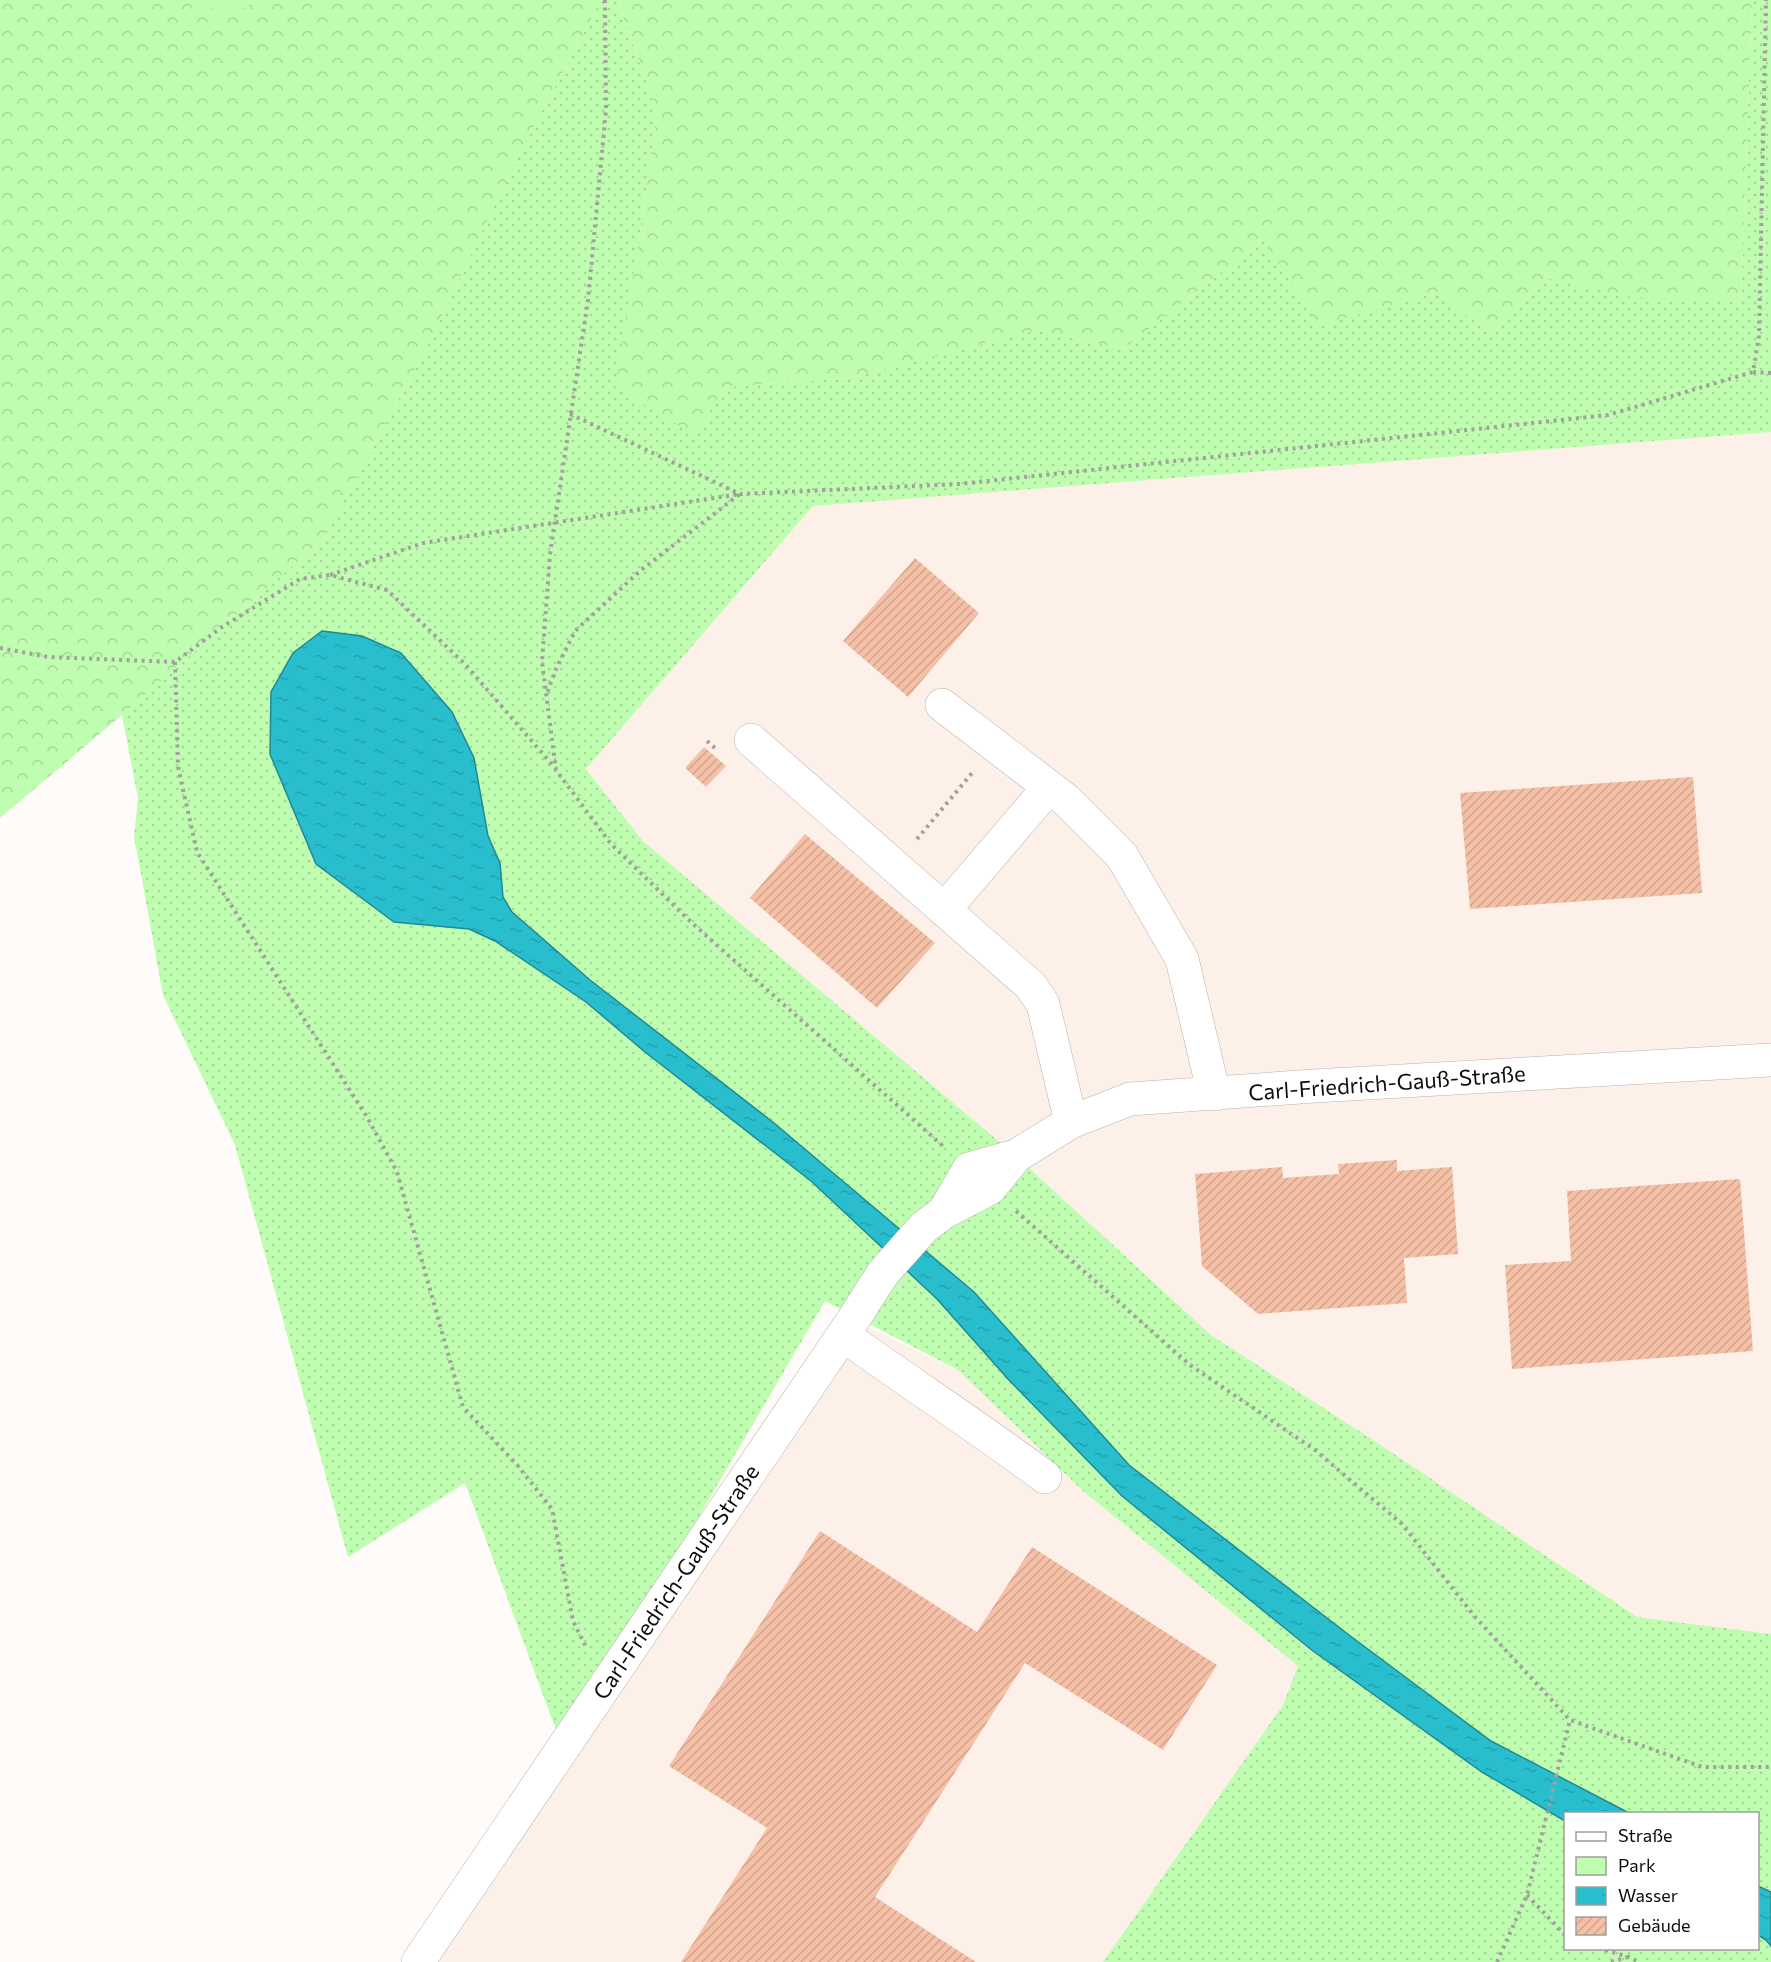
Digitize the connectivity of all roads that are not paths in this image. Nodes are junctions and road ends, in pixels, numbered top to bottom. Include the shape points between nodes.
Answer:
1 (942, 705) dead end
2 (751, 740) dead end
3 (1049, 787) junction
4 (944, 910) junction
5 (1771, 1060) edge
6 (1214, 1094) junction
7 (1071, 1122) junction
8 (843, 1335) junction
9 (1045, 1477) dead end
10 (418, 1962) edge

1 - 3 street
2 - 4 street
3 - 4 street
3 - 6 street via 1122,856 1182,959
4 - 7 street via 1031,987 1043,1004
5 - 6 street, Carl-Friedrich-Gauß-Straße
6 - 7 street, Carl-Friedrich-Gauß-Straße via 1130,1099
7 - 8 street, Carl-Friedrich-Gauß-Straße via 980,1179 934,1220 883,1273
8 - 9 street
8 - 10 street, Carl-Friedrich-Gauß-Straße

